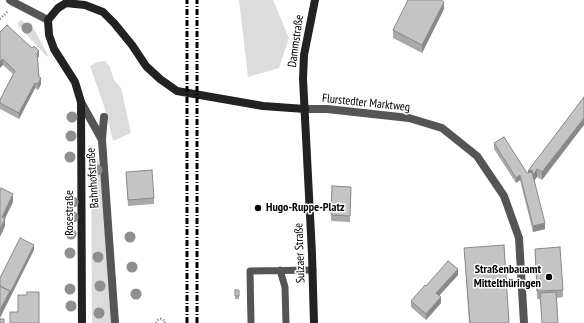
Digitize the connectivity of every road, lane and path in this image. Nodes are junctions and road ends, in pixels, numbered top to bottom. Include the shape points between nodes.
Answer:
1 (10, 0) edge
2 (315, 0) edge
3 (48, 20) junction
4 (81, 102) junction
5 (305, 110) junction
6 (104, 117) dead end
7 (102, 140) junction
8 (280, 270) junction
9 (313, 270) junction
10 (82, 323) edge
11 (115, 323) edge
12 (156, 323) edge
13 (165, 323) edge
14 (251, 323) edge
15 (286, 323) edge
16 (314, 323) edge
17 (524, 323) edge

1 - 3 street
2 - 5 main road, Dammstraße via 304,55
3 - 4 main road, Bahnhofstraße via 49,35 54,49 75,82
3 - 5 main road via 66,3 85,5 102,12 114,23 146,66 177,91 256,105
4 - 7 street, Bahnhofstraße
4 - 10 main road, Rosestraße
5 - 9 main road, Sulzaer Straße
5 - 17 street, Flurstedter Marktweg via 327,109 409,118 442,128 477,156 504,196 519,238
6 - 7 street
7 - 11 street, Bahnhofstraße
8 - 9 lane
8 - 14 lane via 250,271
8 - 15 lane via 285,287
9 - 16 main road, Sulzaer Straße
12 - 13 path via 161,319

